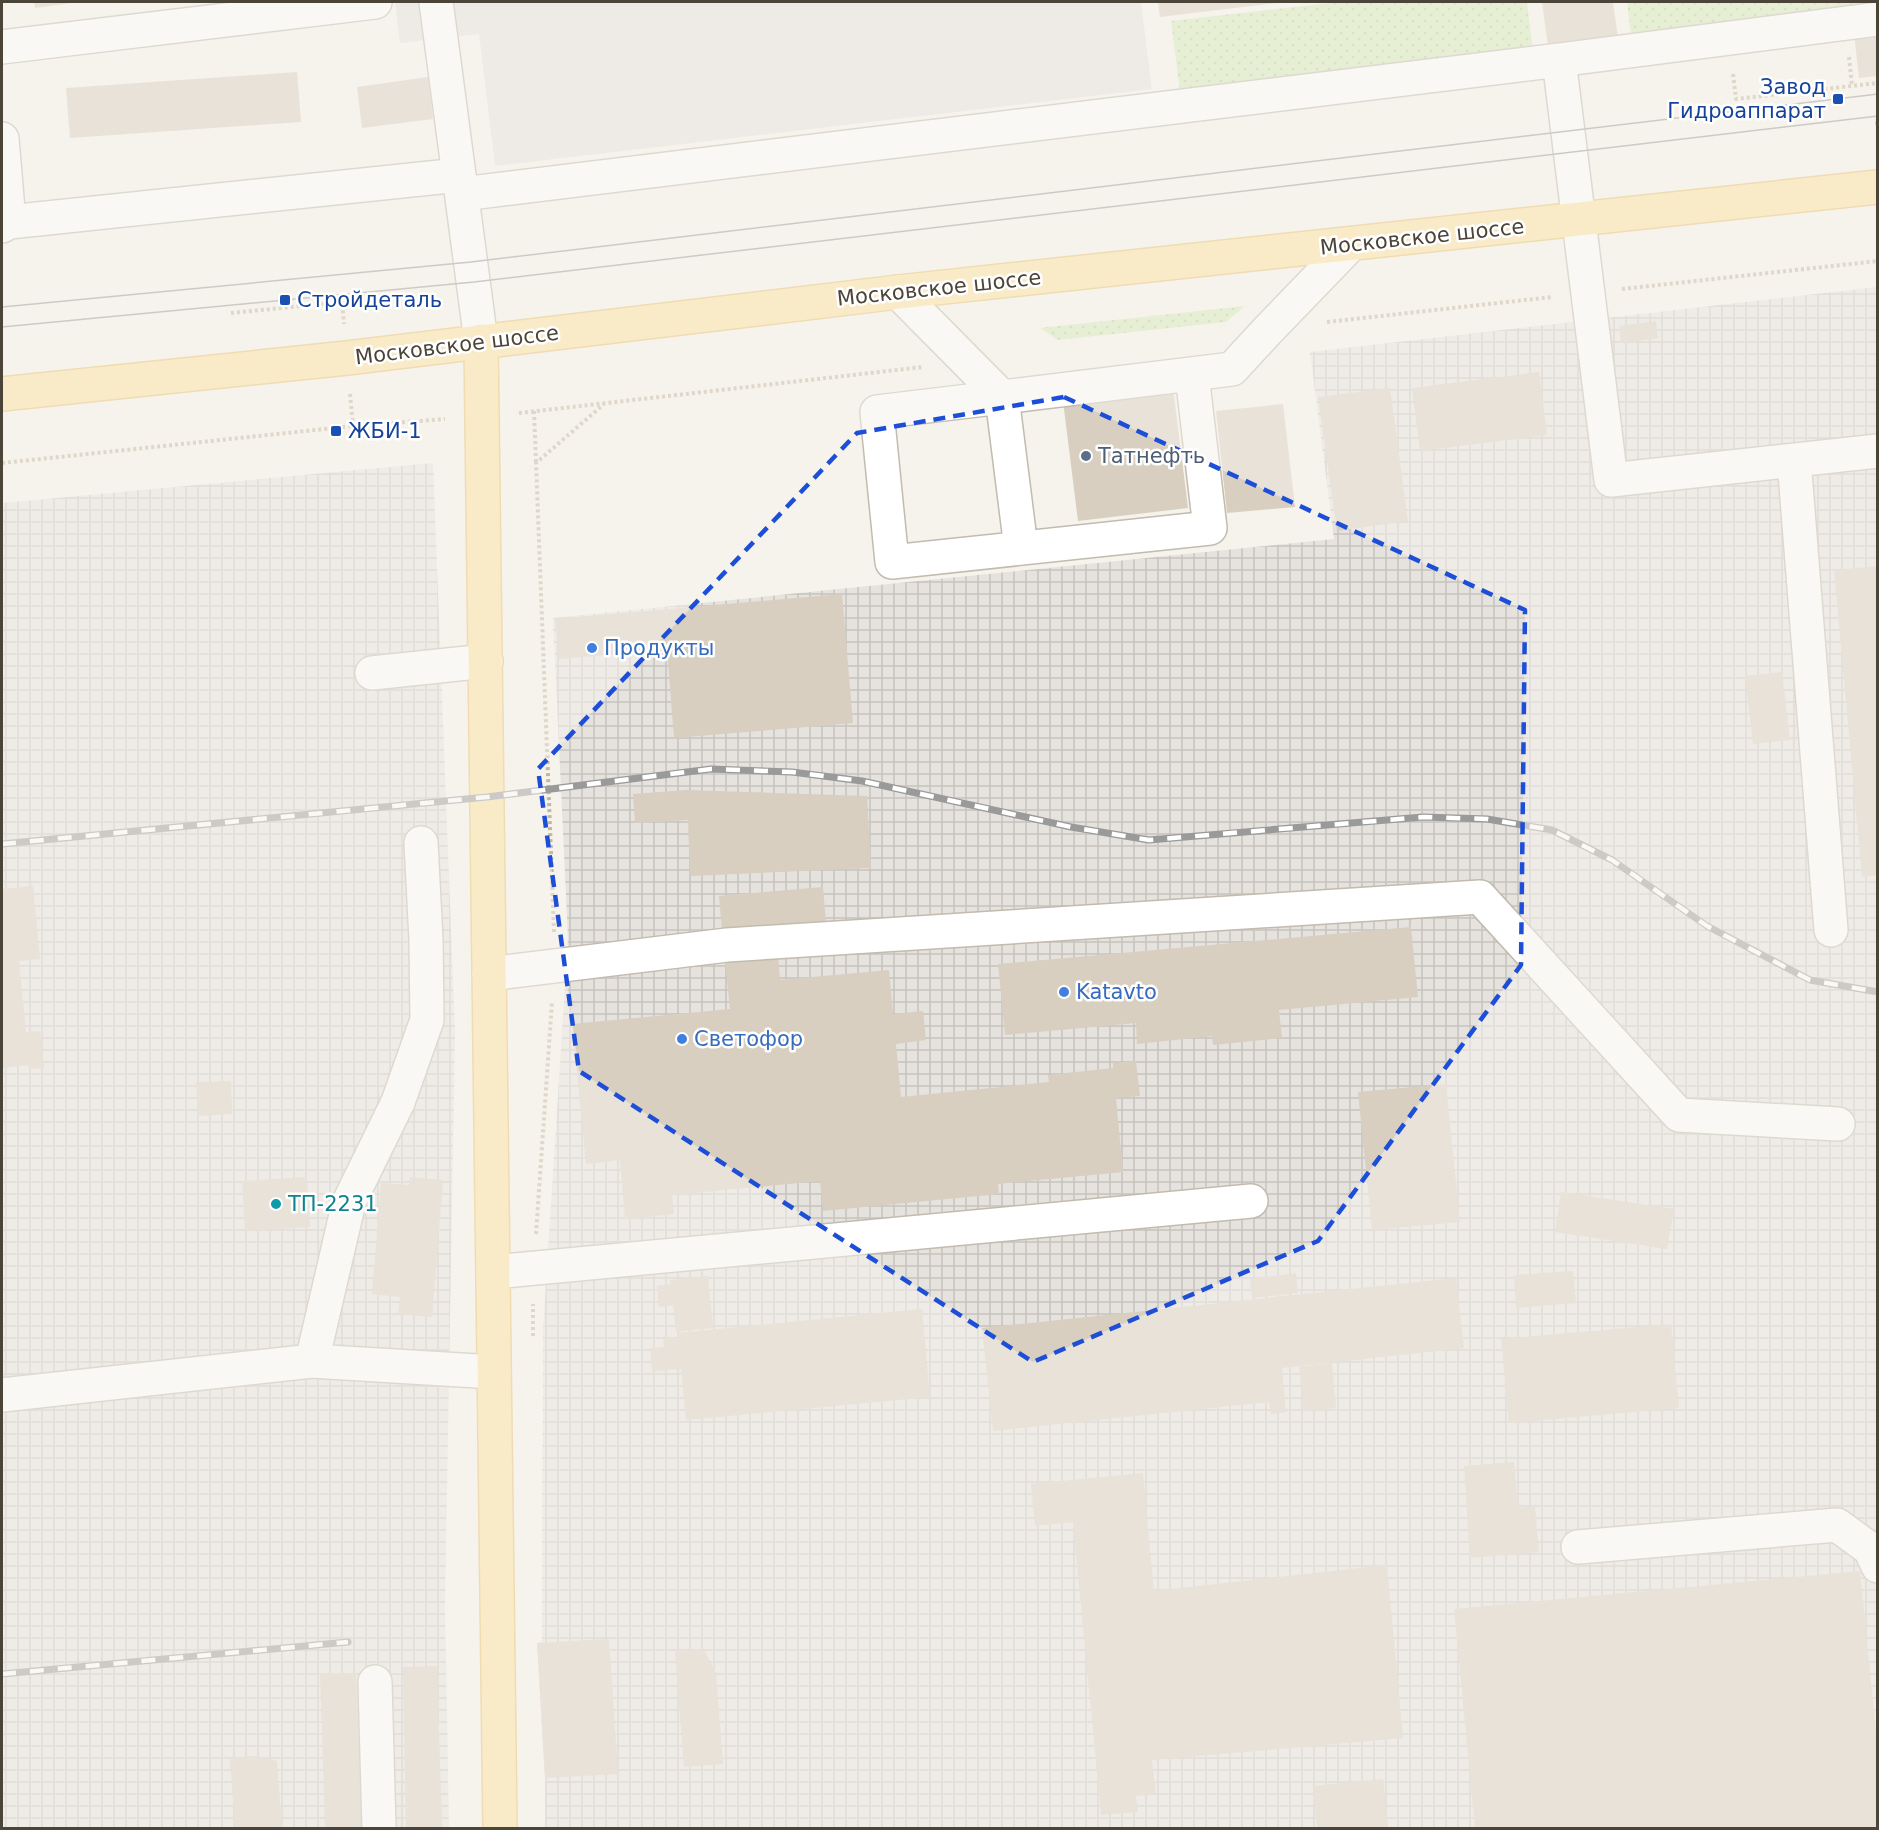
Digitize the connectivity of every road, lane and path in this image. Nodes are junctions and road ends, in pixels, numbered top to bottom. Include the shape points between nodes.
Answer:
1 (375, 2) edge
2 (436, 2) edge
3 (1878, 19) edge
4 (2, 47) edge
5 (1559, 60) junction
6 (1732, 71) dead end
7 (1878, 83) edge
8 (2, 139) edge
9 (460, 184) junction
10 (1878, 187) edge
11 (1580, 219) junction
12 (5, 224) edge
13 (1351, 244) junction
14 (898, 292) junction
15 (482, 341) junction
16 (1192, 375) junction
17 (2, 394) edge
18 (1002, 397) junction
19 (605, 403) dead end
20 (534, 411) dead end
21 (1878, 451) edge
22 (1794, 460) junction
23 (536, 463) junction
24 (1021, 548) junction
25 (486, 661) junction
26 (372, 673) dead end
27 (421, 843) dead end
28 (1831, 930) dead end
29 (555, 966) junction
30 (489, 974) junction
31 (1838, 1124) dead end
32 (1251, 1202) dead end
33 (534, 1268) junction
34 (493, 1272) junction
35 (533, 1337) dead end
36 (312, 1361) junction
37 (494, 1372) junction
38 (2, 1395) edge
39 (1578, 1546) dead end
40 (1878, 1566) edge
41 (375, 1682) dead end
42 (379, 1828) edge
43 (500, 1828) edge

1 - 4 lane
2 - 9 lane
3 - 5 lane
5 - 9 lane
5 - 11 lane
6 - 7 path via 1736,99
8 - 12 lane
9 - 12 lane
9 - 15 lane
10 - 11 main road, Московское шоссе
11 - 13 main road, Московское шоссе
11 - 22 lane via 1611,480
13 - 14 main road, Московское шоссе
13 - 16 lane via 1232,369
14 - 15 main road, Московское шоссе
14 - 18 lane
15 - 17 main road, Московское шоссе
15 - 25 main road
16 - 18 lane
16 - 24 lane via 1210,528
18 - 24 lane
18 - 24 lane via 877,412 892,562
19 - 23 path
20 - 23 path
21 - 22 lane
22 - 28 lane
23 - 29 path
25 - 26 lane
25 - 30 main road
27 - 36 lane via 427,1020 398,1102 349,1202
29 - 30 lane
29 - 31 lane via 727,945 1480,897 1679,1115
29 - 33 path
30 - 34 main road
32 - 33 lane
33 - 34 lane
33 - 35 path
34 - 37 main road
36 - 37 lane
36 - 38 lane
37 - 43 main road
39 - 40 lane via 1837,1525 1870,1549
41 - 42 lane

